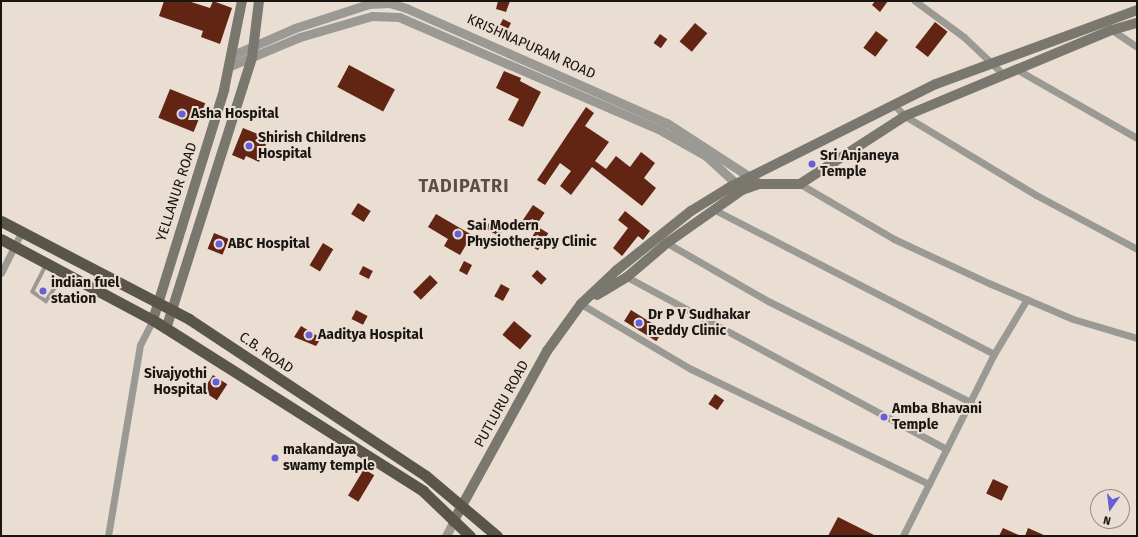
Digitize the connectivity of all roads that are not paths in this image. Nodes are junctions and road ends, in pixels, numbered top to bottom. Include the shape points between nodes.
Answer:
1 (242, 1) edge
2 (259, 1) edge
3 (916, 1) edge
4 (1137, 10) edge
5 (1137, 23) edge
6 (1112, 30) junction
7 (254, 47) junction
8 (1137, 47) edge
9 (233, 55) junction
10 (252, 58) junction
11 (993, 64) junction
12 (230, 66) junction
13 (1016, 69) junction
14 (1003, 74) junction
15 (894, 105) junction
16 (905, 116) junction
17 (1137, 138) edge
18 (755, 180) junction
19 (800, 184) junction
20 (740, 187) junction
21 (713, 209) junction
22 (1, 221) edge
23 (21, 233) junction
24 (1, 239) edge
25 (667, 243) junction
26 (14, 246) junction
27 (1137, 249) edge
28 (47, 264) junction
29 (1, 272) edge
30 (65, 273) junction
31 (627, 277) junction
32 (1027, 299) junction
33 (157, 302) junction
34 (581, 304) junction
35 (172, 310) junction
36 (153, 320) junction
37 (166, 329) junction
38 (1137, 338) edge
39 (994, 354) junction
40 (971, 402) junction
41 (947, 448) junction
42 (929, 484) junction
43 (460, 506) junction
44 (453, 522) junction
45 (108, 536) edge
46 (446, 536) edge
47 (470, 536) edge
48 (497, 536) edge
49 (903, 536) edge

1 - 9 main road, YELLANUR ROAD
2 - 7 main road
3 - 11 street via 964,37
4 - 11 main road via 1066,34
5 - 6 main road
6 - 8 street
6 - 13 main road
7 - 9 street, KRISHNAPURAM ROAD
7 - 10 main road
7 - 18 street, KRISHNAPURAM ROAD via 295,28 369,4 389,3 406,8 667,123
9 - 12 main road, YELLANUR ROAD
10 - 12 street, KRISHNAPURAM ROAD
10 - 20 street, KRISHNAPURAM ROAD via 300,37 372,16 399,16 662,132 706,156
10 - 35 main road
11 - 14 street
11 - 15 main road via 936,84
12 - 33 main road, YELLANUR ROAD
13 - 14 main road
13 - 17 street
14 - 16 main road
15 - 16 street
15 - 18 main road
16 - 19 main road
16 - 27 street via 1036,195
18 - 19 main road
18 - 20 main road
19 - 32 street via 894,239
20 - 21 main road
20 - 34 main road via 691,211 617,270
21 - 25 main road
21 - 39 street
22 - 23 highway, C.B. ROAD
23 - 26 street
23 - 33 highway, C.B. ROAD
24 - 26 highway
25 - 31 main road
25 - 40 street via 768,301
26 - 28 highway
26 - 29 street
28 - 30 highway
28 - 30 lane via 33,292 46,301
30 - 36 highway
31 - 34 main road
31 - 41 street
32 - 38 street via 1073,318
32 - 39 street
33 - 35 highway, C.B. ROAD
33 - 36 main road, YELLANUR ROAD
34 - 42 street via 691,369
34 - 43 main road, PUTLURU ROAD via 548,351
35 - 37 main road
35 - 43 highway, C.B. ROAD via 426,476
36 - 37 highway
36 - 45 street via 140,345
37 - 44 highway via 423,491
39 - 40 street
40 - 41 street
41 - 42 street
42 - 49 street
43 - 44 main road, PUTLURU ROAD
43 - 48 highway, C.B. ROAD
44 - 46 street
44 - 47 highway

